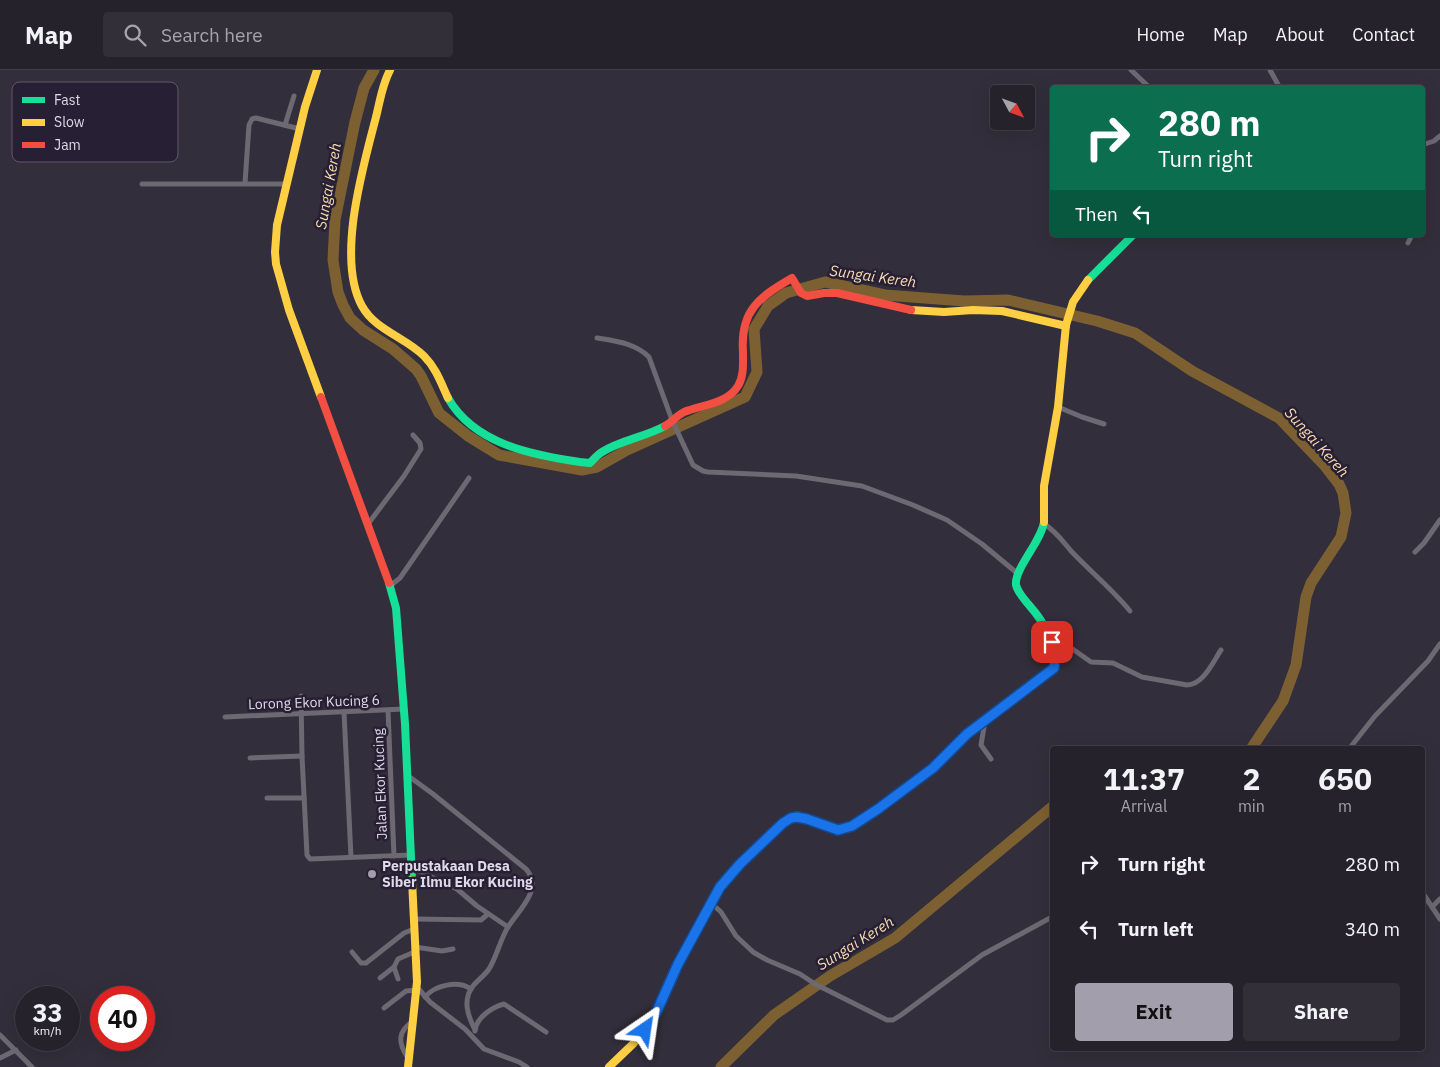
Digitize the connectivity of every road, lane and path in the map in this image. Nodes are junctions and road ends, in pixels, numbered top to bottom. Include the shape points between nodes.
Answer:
1 (317, 70) edge
2 (390, 70) edge
3 (1131, 70) edge
4 (1270, 70) edge
5 (1147, 85) edge
6 (1278, 85) edge
7 (294, 96) dead end
8 (285, 125) junction
9 (300, 129) junction
10 (1440, 136) edge
11 (1425, 144) edge
12 (245, 183) junction
13 (142, 184) dead end
14 (287, 184) junction
15 (1131, 237) edge
16 (1411, 237) edge
17 (1408, 243) dead end
18 (1066, 323) junction
19 (597, 338) dead end
20 (1058, 406) junction
21 (673, 423) junction
22 (1104, 424) dead end
23 (412, 434) dead end
24 (469, 478) dead end
25 (1440, 520) edge
26 (368, 524) junction
27 (1044, 524) junction
28 (1415, 552) dead end
29 (1017, 573) junction
30 (390, 586) junction
31 (1130, 611) dead end
32 (1052, 642) junction
33 (1440, 644) edge
34 (1221, 650) dead end
35 (301, 696) dead end
36 (404, 709) junction
37 (388, 710) junction
38 (344, 712) junction
39 (301, 713) junction
40 (225, 717) dead end
41 (982, 721) junction
42 (1351, 746) edge
43 (302, 756) junction
44 (250, 758) dead end
45 (991, 759) dead end
46 (407, 774) junction
47 (267, 798) dead end
48 (304, 798) junction
49 (412, 855) junction
50 (394, 856) junction
51 (351, 857) junction
52 (412, 868) junction
53 (1425, 896) edge
54 (1440, 899) edge
55 (711, 903) junction
56 (1432, 907) junction
57 (488, 914) junction
58 (1050, 918) edge
59 (414, 919) junction
60 (1440, 919) edge
61 (508, 928) junction
62 (414, 929) junction
63 (453, 949) dead end
64 (416, 950) junction
65 (352, 952) dead end
66 (394, 967) junction
67 (380, 978) dead end
68 (398, 979) dead end
69 (417, 988) junction
70 (471, 989) junction
71 (425, 997) junction
72 (384, 1008) dead end
73 (475, 1030) junction
74 (546, 1032) dead end
75 (0, 1035) edge
76 (478, 1041) junction
77 (15, 1049) edge
78 (15, 1050) edge
79 (17, 1051) edge
80 (0, 1058) edge
81 (32, 1067) edge
82 (408, 1067) edge
83 (526, 1067) edge
84 (609, 1067) edge

1 - 9 street
2 - 21 street via 368,147 351,238 356,291 366,312 415,347 430,362 463,417 486,435 513,448 588,464 605,450 642,438
3 - 5 street
4 - 6 street
7 - 8 street
8 - 9 street
8 - 12 street via 252,119
9 - 14 street
10 - 11 street
12 - 13 street
12 - 14 street
14 - 26 street via 276,236 277,271
15 - 18 street via 1076,297
16 - 17 street
18 - 20 street
18 - 21 street via 1002,311 911,310 837,293 810,297 802,293 792,278 761,300 744,325 743,373 735,390 722,399 682,413
19 - 21 street via 623,342 647,355
20 - 22 street
20 - 27 street via 1044,485
21 - 29 street via 693,465 703,471 796,476 862,486 947,520
23 - 26 street via 421,449
24 - 30 street via 400,578
25 - 28 street
26 - 30 street
27 - 29 street via 1039,540
27 - 31 street
29 - 32 street via 1017,588
30 - 36 street via 396,608
32 - 34 street via 1064,643 1091,662 1113,663 1142,678 1187,685 1199,680
32 - 41 street via 1054,668
33 - 42 street
35 - 39 street
36 - 37 street, Lorong Ekor Kucing 6
36 - 46 street
37 - 38 street, Lorong Ekor Kucing 6
37 - 50 street, Jalan Ekor Kucing
38 - 39 street, Lorong Ekor Kucing 6
38 - 51 street
39 - 40 street, Lorong Ekor Kucing 6
39 - 43 street
41 - 45 street via 982,744
41 - 55 street via 933,768 852,826 838,830 801,817 786,820 733,871
43 - 44 street
43 - 48 street
46 - 49 street
46 - 61 street via 529,872 532,882 529,899
47 - 48 street
48 - 51 street via 308,858
49 - 50 street
49 - 52 street
50 - 51 street
52 - 57 street via 449,884
52 - 59 street
53 - 56 street
54 - 56 street
55 - 58 street via 722,912 736,936 750,950 884,1019 893,1020 982,955
55 - 84 street via 656,1013 637,1039
56 - 60 street
57 - 59 street via 481,920
57 - 61 street
59 - 62 street
61 - 70 street via 490,968
62 - 64 street
62 - 65 street via 364,964
63 - 64 street
64 - 66 street via 398,959
64 - 69 street
66 - 67 street
66 - 68 street
69 - 71 street
69 - 72 street via 406,991
69 - 82 street
70 - 71 street via 465,985 446,985
70 - 73 street via 467,1012
71 - 76 street
73 - 74 street via 479,1020 504,1004
73 - 76 street
75 - 77 street
76 - 83 street via 484,1049
78 - 80 street
79 - 81 street

